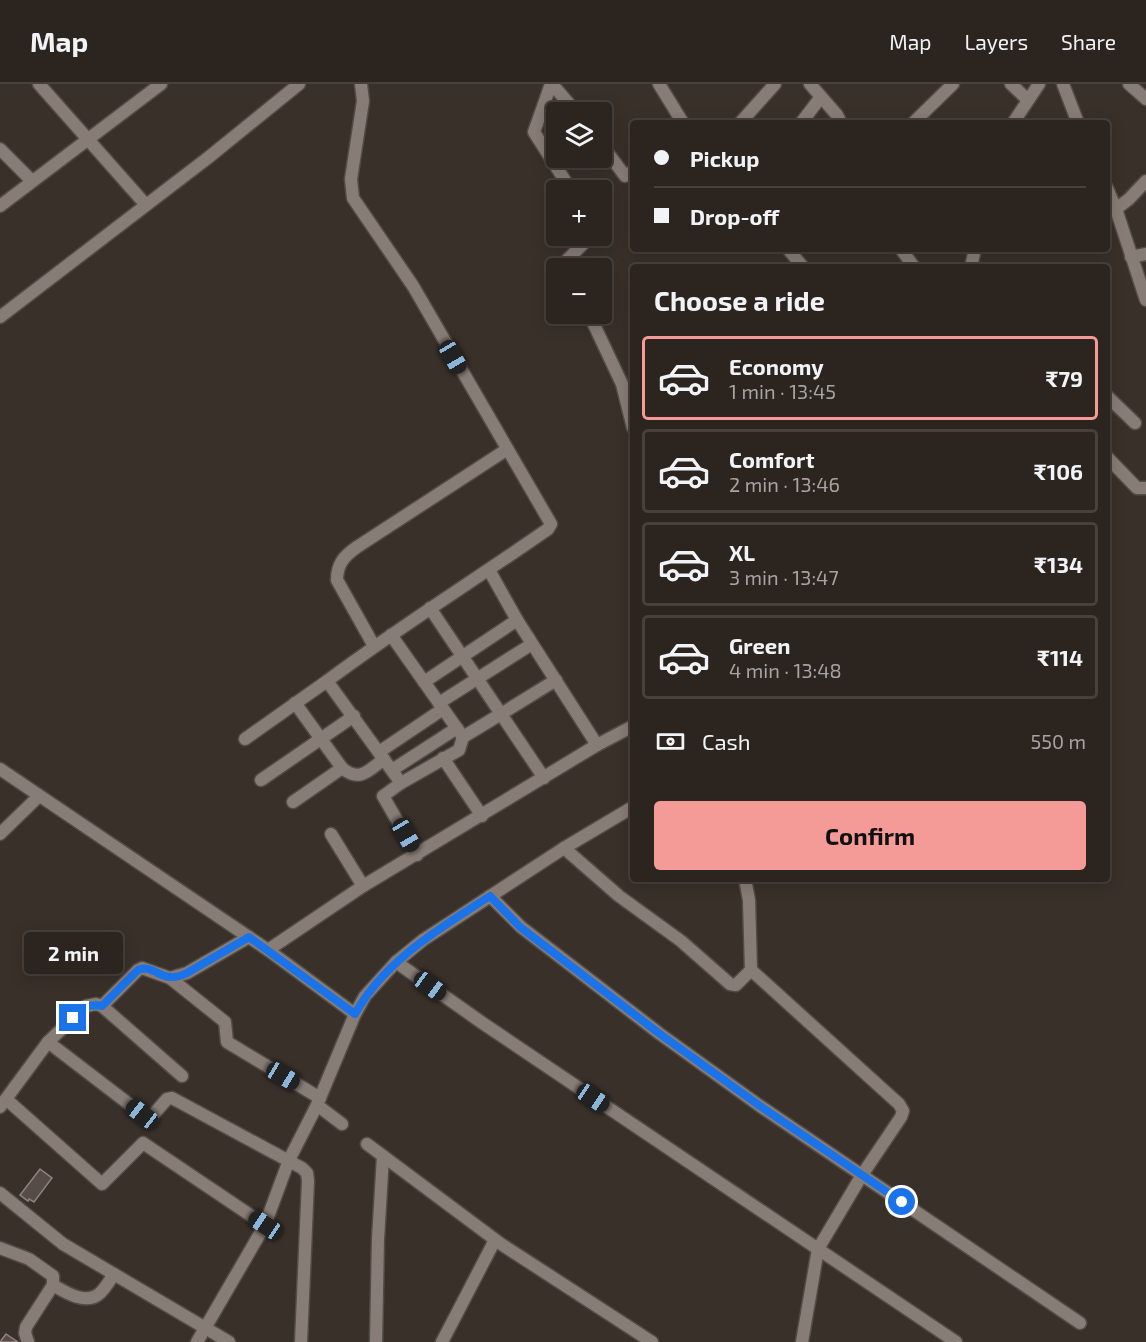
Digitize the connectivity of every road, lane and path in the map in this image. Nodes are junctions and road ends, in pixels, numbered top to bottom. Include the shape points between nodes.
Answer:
1 (39, 84) edge
2 (161, 84) edge
3 (299, 84) edge
4 (361, 84) edge
5 (551, 84) edge
6 (659, 84) edge
7 (775, 84) edge
8 (810, 84) edge
9 (953, 84) edge
10 (1011, 84) edge
11 (1039, 84) edge
12 (1063, 84) edge
13 (1129, 84) edge
14 (822, 97) junction
15 (1146, 99) edge
16 (1028, 100) junction
17 (567, 102) edge
18 (681, 120) edge
19 (743, 120) edge
20 (803, 120) edge
21 (839, 120) edge
22 (917, 120) edge
23 (1015, 120) edge
24 (1077, 120) edge
25 (88, 139) junction
26 (0, 148) edge
27 (612, 158) edge
28 (630, 173) edge
29 (565, 180) edge
30 (32, 181) junction
31 (1146, 181) edge
32 (1110, 195) edge
33 (146, 205) junction
34 (0, 206) edge
35 (1116, 209) junction
36 (581, 246) edge
37 (790, 252) edge
38 (1146, 254) edge
39 (1131, 257) junction
40 (569, 258) edge
41 (800, 264) edge
42 (1146, 300) edge
43 (0, 317) edge
44 (594, 324) edge
45 (1110, 399) edge
46 (630, 416) edge
47 (1135, 423) dead end
48 (506, 450) junction
49 (1110, 460) edge
50 (1146, 488) edge
51 (489, 570) junction
52 (430, 608) junction
53 (517, 620) junction
54 (391, 635) junction
55 (532, 644) junction
56 (374, 646) junction
57 (461, 656) junction
58 (477, 679) junction
59 (556, 680) junction
60 (327, 681) junction
61 (424, 682) junction
62 (295, 703) junction
63 (441, 706) junction
64 (501, 714) junction
65 (354, 716) junction
66 (630, 728) edge
67 (460, 733) junction
68 (245, 739) dead end
69 (320, 739) junction
70 (597, 745) junction
71 (382, 756) junction
72 (443, 758) junction
73 (342, 768) junction
74 (0, 769) edge
75 (392, 770) junction
76 (544, 777) junction
77 (261, 780) dead end
78 (401, 783) junction
79 (39, 796) junction
80 (293, 801) dead end
81 (630, 809) edge
82 (482, 816) junction
83 (0, 834) edge
84 (331, 834) dead end
85 (564, 848) junction
86 (417, 855) junction
87 (746, 882) edge
88 (363, 886) junction
89 (490, 896) junction
90 (249, 937) junction
91 (268, 950) junction
92 (396, 962) junction
93 (750, 970) junction
94 (170, 978) junction
95 (102, 1006) junction
96 (355, 1014) junction
97 (48, 1042) junction
98 (182, 1076) dead end
99 (319, 1102) junction
100 (3, 1103) edge
101 (342, 1124) dead end
102 (367, 1144) dead end
103 (383, 1156) junction
104 (289, 1160) junction
105 (862, 1175) junction
106 (0, 1193) edge
107 (265, 1225) junction
108 (495, 1240) junction
109 (0, 1248) edge
110 (818, 1249) junction
111 (114, 1274) junction
112 (53, 1285) junction
113 (1080, 1323) dead end
114 (206, 1327) junction
115 (28, 1342) edge
116 (197, 1342) edge
117 (229, 1342) edge
118 (301, 1342) edge
119 (376, 1342) edge
120 (442, 1342) edge
121 (652, 1342) edge
122 (802, 1342) edge
123 (956, 1342) edge

1 - 25 street
2 - 25 street
3 - 33 street
4 - 48 street via 363,101 351,179 353,198 413,286
5 - 17 street
5 - 29 street via 534,132
6 - 18 street
7 - 19 street
8 - 14 street
9 - 22 street
10 - 16 street
11 - 16 street
12 - 24 street
13 - 15 street
14 - 20 street
14 - 21 street
16 - 23 street
25 - 30 street
25 - 33 street
26 - 30 street
27 - 28 street via 625,176
30 - 34 street
31 - 35 street
32 - 35 street
33 - 43 street
35 - 39 street
36 - 40 street
37 - 41 street
38 - 39 street
39 - 42 street
44 - 46 street via 622,384
45 - 47 street
48 - 51 street via 551,524
48 - 56 street via 346,554 340,562 337,580
49 - 50 street via 1137,488
51 - 52 street
51 - 53 street
52 - 54 street
52 - 57 street
53 - 55 street
53 - 57 street
54 - 56 street
54 - 61 street
55 - 58 street
55 - 59 street
56 - 60 street
57 - 58 street
57 - 61 street
58 - 63 street
58 - 64 street
59 - 64 street
59 - 70 street
60 - 62 street
60 - 65 street
61 - 63 street
62 - 68 street
62 - 69 street
63 - 67 street
63 - 71 street
64 - 67 street
64 - 76 street
65 - 69 street
65 - 71 street
66 - 70 street
67 - 72 street via 459,750
67 - 75 street
69 - 73 street
69 - 77 street
70 - 76 street
71 - 73 street via 360,775 354,776
71 - 75 street
72 - 78 street
72 - 82 street
73 - 80 street
74 - 79 street
75 - 78 street
76 - 82 street
78 - 86 street via 383,796
79 - 83 street
79 - 90 street
81 - 85 street
82 - 86 street
84 - 88 street
85 - 89 street
85 - 93 street via 730,984 736,985
86 - 88 street
87 - 93 street
88 - 91 street
89 - 92 street
89 - 105 street via 520,927 660,1034
90 - 91 street
90 - 94 street via 187,973
91 - 96 street
92 - 96 street via 365,996
92 - 110 street
93 - 105 street via 903,1111
94 - 95 street via 142,968
94 - 99 street via 225,1023 227,1042
95 - 97 street via 86,1006
95 - 98 street
96 - 99 street
97 - 100 street
97 - 104 street via 142,1114 152,1116 172,1098
99 - 101 street
99 - 104 street
100 - 107 street via 102,1184 143,1143
102 - 103 street
103 - 108 street
103 - 119 street
104 - 107 street
104 - 118 street via 307,1173 308,1181
105 - 110 street
105 - 113 street
106 - 111 street via 63,1244
107 - 114 street
108 - 120 street
108 - 121 street
109 - 112 street via 29,1258 49,1271
110 - 122 street
110 - 123 street
111 - 112 street via 96,1296 74,1297
111 - 114 street
112 - 115 street via 26,1327
114 - 116 street
114 - 117 street

